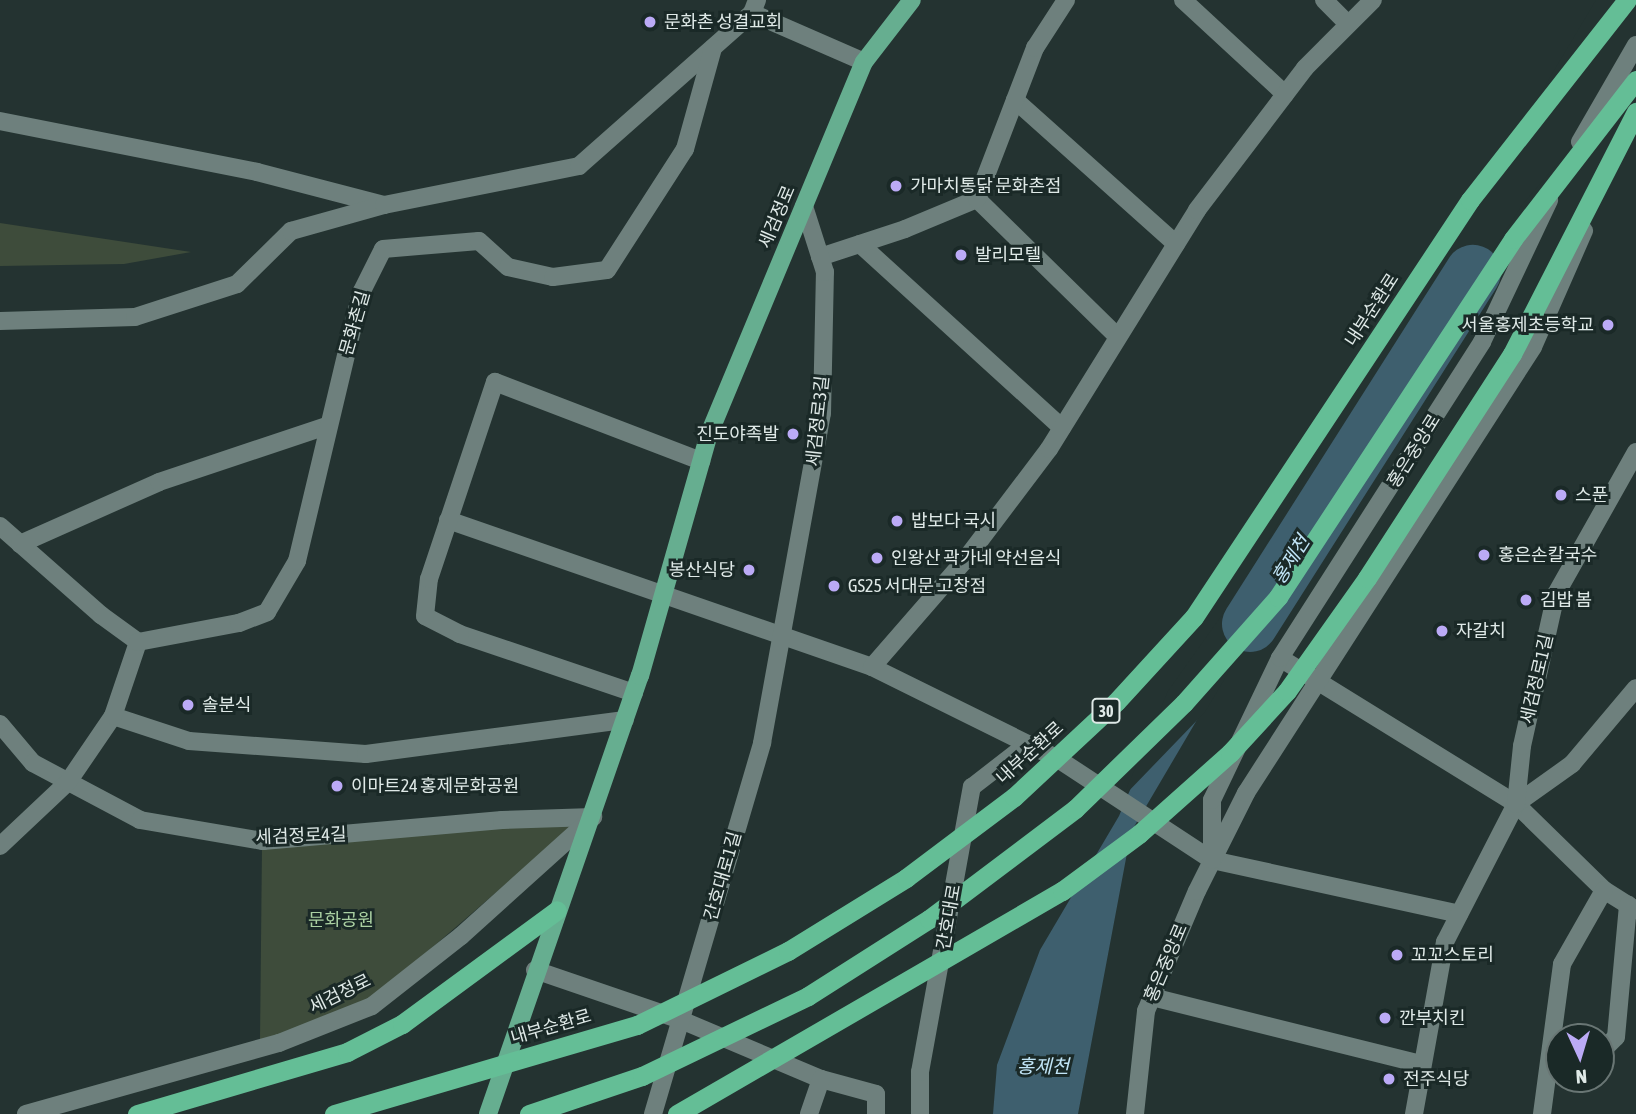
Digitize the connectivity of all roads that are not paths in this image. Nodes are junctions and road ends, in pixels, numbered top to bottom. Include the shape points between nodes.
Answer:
1 (912, 0) edge
2 (1066, 0) edge
3 (1183, 0) edge
4 (1324, 0) edge
5 (1373, 0) edge
6 (1627, 0) edge
7 (754, 6) edge
8 (1348, 24) junction
9 (1636, 45) edge
10 (713, 48) junction
11 (864, 62) junction
12 (1636, 80) edge
13 (1285, 94) junction
14 (1015, 100) junction
15 (1636, 113) edge
16 (0, 121) edge
17 (977, 199) junction
18 (384, 205) junction
19 (804, 206) junction
20 (860, 244) junction
21 (1175, 244) junction
22 (820, 257) junction
23 (0, 321) edge
24 (1118, 337) junction
25 (329, 425) junction
26 (1062, 428) junction
27 (1636, 452) edge
28 (701, 461) junction
29 (448, 520) junction
30 (0, 526) edge
31 (20, 544) junction
32 (663, 594) junction
33 (785, 636) junction
34 (138, 642) junction
35 (1280, 657) junction
36 (872, 667) junction
37 (1319, 682) junction
38 (1636, 688) edge
39 (634, 693) junction
40 (113, 716) junction
41 (625, 720) junction
42 (0, 724) edge
43 (1025, 746) junction
44 (68, 782) junction
45 (1516, 804) junction
46 (593, 817) junction
47 (0, 846) edge
48 (1212, 860) junction
49 (1604, 890) junction
50 (1632, 907) edge
51 (557, 910) junction
52 (1460, 914) junction
53 (535, 970) junction
54 (1152, 998) junction
55 (681, 1020) junction
56 (1615, 1038) edge
57 (1420, 1064) junction
58 (821, 1079) junction
59 (51, 1110) edge
60 (26, 1114) edge
61 (137, 1114) edge
62 (334, 1114) edge
63 (488, 1114) edge
64 (529, 1114) edge
65 (653, 1114) edge
66 (677, 1114) edge
67 (809, 1114) edge
68 (876, 1114) edge
69 (920, 1114) edge
70 (1135, 1114) edge
71 (1414, 1114) edge
72 (1542, 1114) edge

1 - 11 main road, 세검정로
2 - 14 street via 1035,48
3 - 13 street
4 - 8 street
5 - 8 street
6 - 62 highway, 내부순환로 / 30 via 1470,200 1194,617 1116,702 1014,797 906,878 788,951 636,1025
7 - 10 street
7 - 11 street
8 - 13 street
9 - 35 street, 홍은중앙로 via 1560,177 1482,342
10 - 18 street via 579,166
10 - 25 street, 문화촌길 via 685,149 607,270 553,278 508,267 479,241 383,249 361,293
11 - 19 main road, 세검정로
12 - 64 highway via 1513,239 1278,597 1184,704 1075,809 929,919 808,996 642,1076
13 - 21 street
14 - 17 street
14 - 21 street
15 - 37 street, 홍은중앙로 via 1533,346
15 - 66 highway via 1512,354 1367,578 1287,691 1230,753 1139,834 1039,904
16 - 18 street via 257,172
17 - 20 street
17 - 24 street
18 - 23 street via 291,231 237,284 135,317
19 - 22 street, 세검정로3길
19 - 28 main road, 세검정로
20 - 22 street
20 - 26 street
21 - 24 street
22 - 33 street, 세검정로3길 via 825,272 822,413
24 - 26 street
25 - 31 street via 159,482
25 - 34 street, 문화촌길 via 297,561 267,612 239,623
26 - 36 street via 965,559
27 - 45 street, 세검정로1길 via 1556,594 1522,746
28 - 29 street via 495,382
28 - 32 main road, 세검정로
29 - 32 street
29 - 39 street via 429,579 425,616 460,635
30 - 31 street
31 - 34 street via 100,615
32 - 33 street
32 - 39 main road, 세검정로
33 - 36 street
33 - 55 street, 간호대로1길 via 762,743
34 - 40 street
35 - 37 street
35 - 48 street, 홍은중앙로 via 1212,800
36 - 43 street
37 - 45 street
37 - 48 street, 홍은중앙로 via 1246,793
38 - 45 street via 1572,764
39 - 41 main road, 세검정로
40 - 41 street via 189,741 366,754
40 - 44 street
41 - 46 main road, 세검정로
42 - 44 street, 세검정로4길 via 33,763
43 - 48 street via 1068,766
43 - 69 street, 간호대로 via 972,787 920,1072
44 - 46 street, 세검정로4길 via 140,820 263,841 502,820
44 - 47 street
45 - 49 street
45 - 52 street, 세검정로1길
46 - 51 main road, 세검정로
46 - 59 street, 세검정로 via 461,936 372,1006 279,1042
48 - 52 street
48 - 54 street, 홍은중앙로
49 - 50 street
49 - 72 street via 1562,964
50 - 56 street
51 - 53 main road, 세검정로
51 - 61 highway via 402,1024 347,1052
52 - 57 street, 세검정로1길 via 1445,942
53 - 55 street
53 - 63 main road, 세검정로
54 - 57 street
54 - 70 street, 홍은중앙로 via 1146,1011
55 - 58 street
55 - 65 street, 간호대로1길
57 - 71 street, 세검정로1길
58 - 67 street
58 - 68 street via 876,1094
59 - 60 street, 세검정로

